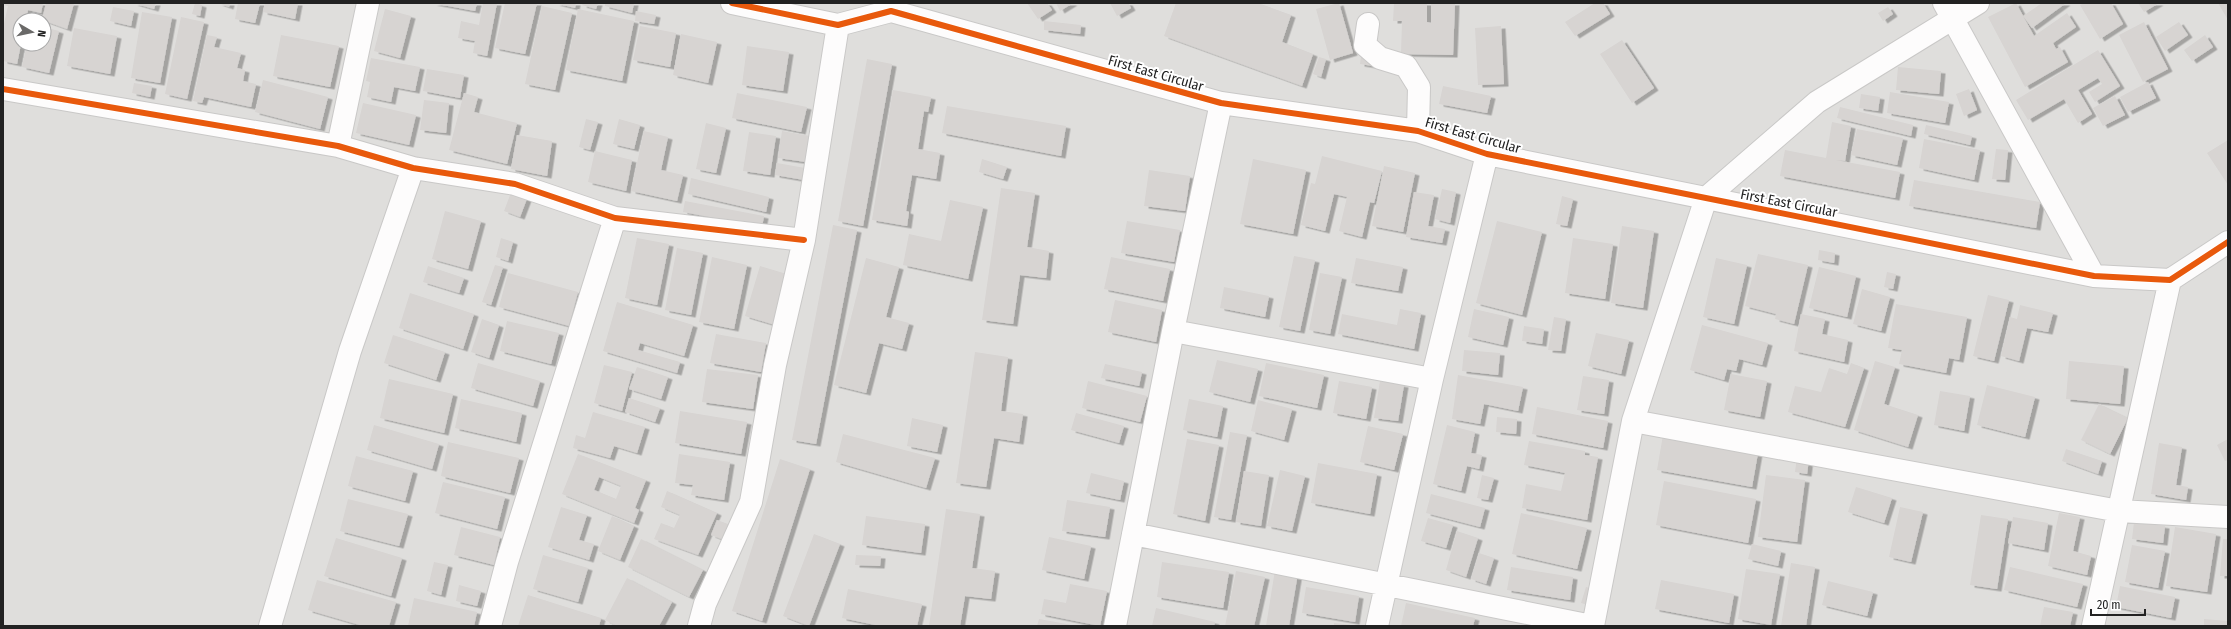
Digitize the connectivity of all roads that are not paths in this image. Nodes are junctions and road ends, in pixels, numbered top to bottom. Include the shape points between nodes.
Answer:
1 (368, 3) edge
2 (732, 3) edge
3 (1978, 3) edge
4 (757, 6) edge
5 (893, 6) edge
6 (1948, 10) edge
7 (1368, 24) dead end
8 (838, 25) junction
9 (3, 89) edge
10 (1221, 103) junction
11 (1418, 132) junction
12 (338, 146) junction
13 (1487, 154) junction
14 (413, 168) junction
15 (1706, 198) junction
16 (615, 218) junction
17 (804, 240) junction
18 (2228, 242) edge
19 (2094, 276) junction
20 (2170, 280) junction
21 (1173, 331) junction
22 (1432, 379) junction
23 (1633, 421) junction
24 (2119, 511) junction
25 (2228, 517) edge
26 (1133, 534) junction
27 (1386, 584) junction
28 (270, 626) edge
29 (490, 626) edge
30 (699, 626) edge
31 (1115, 626) edge
32 (1377, 626) edge
33 (1592, 626) edge
34 (2093, 626) edge

1 - 12 street
2 - 4 street, First East Circular
3 - 6 street
4 - 8 street, First East Circular
5 - 8 street, First East Circular
5 - 10 street, First East Circular
6 - 15 street via 1817,102
6 - 19 street
7 - 11 street via 1365,45 1380,58 1406,66 1420,87
8 - 17 street
9 - 12 street
10 - 11 street, First East Circular
10 - 21 street
11 - 13 street, First East Circular
12 - 14 street
13 - 15 street, First East Circular
13 - 22 street
14 - 16 street via 515,184
14 - 28 street via 350,351
15 - 19 street, First East Circular
15 - 23 street
16 - 17 street
16 - 29 street via 507,562
17 - 30 street via 775,365 751,502 705,604
18 - 20 street
19 - 20 street, First East Circular
20 - 24 street
21 - 22 street
21 - 26 street
22 - 27 street
23 - 24 street
23 - 33 street
24 - 25 street
24 - 34 street
26 - 27 street
26 - 31 street
27 - 32 street
27 - 33 street

